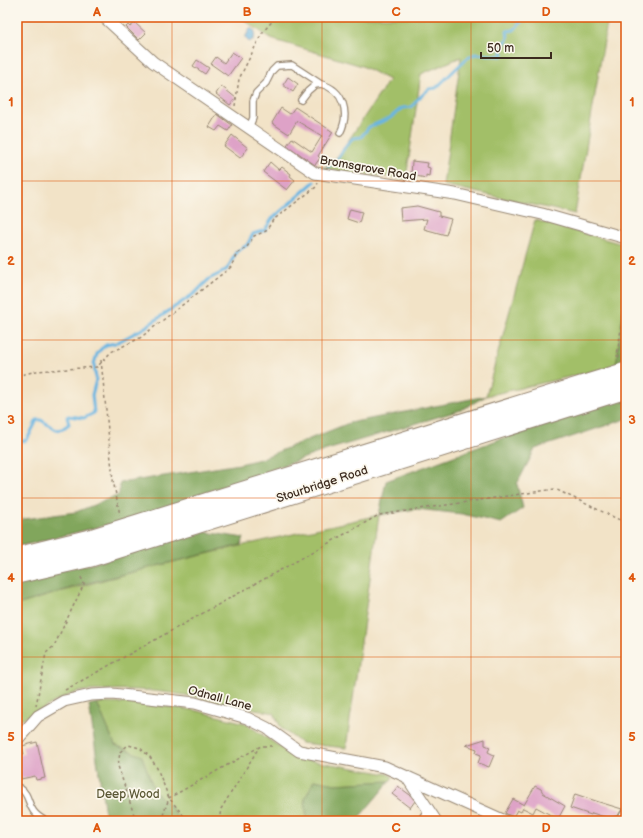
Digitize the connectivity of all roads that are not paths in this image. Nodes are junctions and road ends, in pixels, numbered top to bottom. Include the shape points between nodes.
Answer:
1 (104, 17) edge
2 (321, 84) junction
3 (301, 100) dead end
4 (249, 128) junction
5 (340, 133) dead end
6 (626, 238) edge
7 (626, 372) edge
8 (626, 388) edge
9 (17, 557) edge
10 (17, 574) edge
11 (17, 740) edge
12 (408, 779) junction
13 (17, 788) edge
14 (428, 809) junction
15 (626, 815) edge
16 (46, 821) edge
17 (420, 821) edge
18 (436, 821) edge
19 (505, 821) edge
20 (624, 821) edge

1 - 4 street, Bromsgrove Road via 153,62
2 - 3 lane via 308,91
2 - 4 lane via 292,65 277,66 256,93 253,101 255,110
2 - 5 lane via 334,90 342,102 346,117
4 - 6 street, Bromsgrove Road via 315,173 455,194 542,214
7 - 9 highway, Stourbridge Road via 90,539
8 - 10 highway, Stourbridge Road via 91,557
11 - 12 street, Odnall Lane via 38,716 64,701 91,695 112,694 194,703 247,718 267,728 299,751 385,767
12 - 14 street
12 - 19 street, Odnall Lane
13 - 16 lane via 26,794 30,808 35,814
14 - 17 lane
14 - 18 street
15 - 20 street

